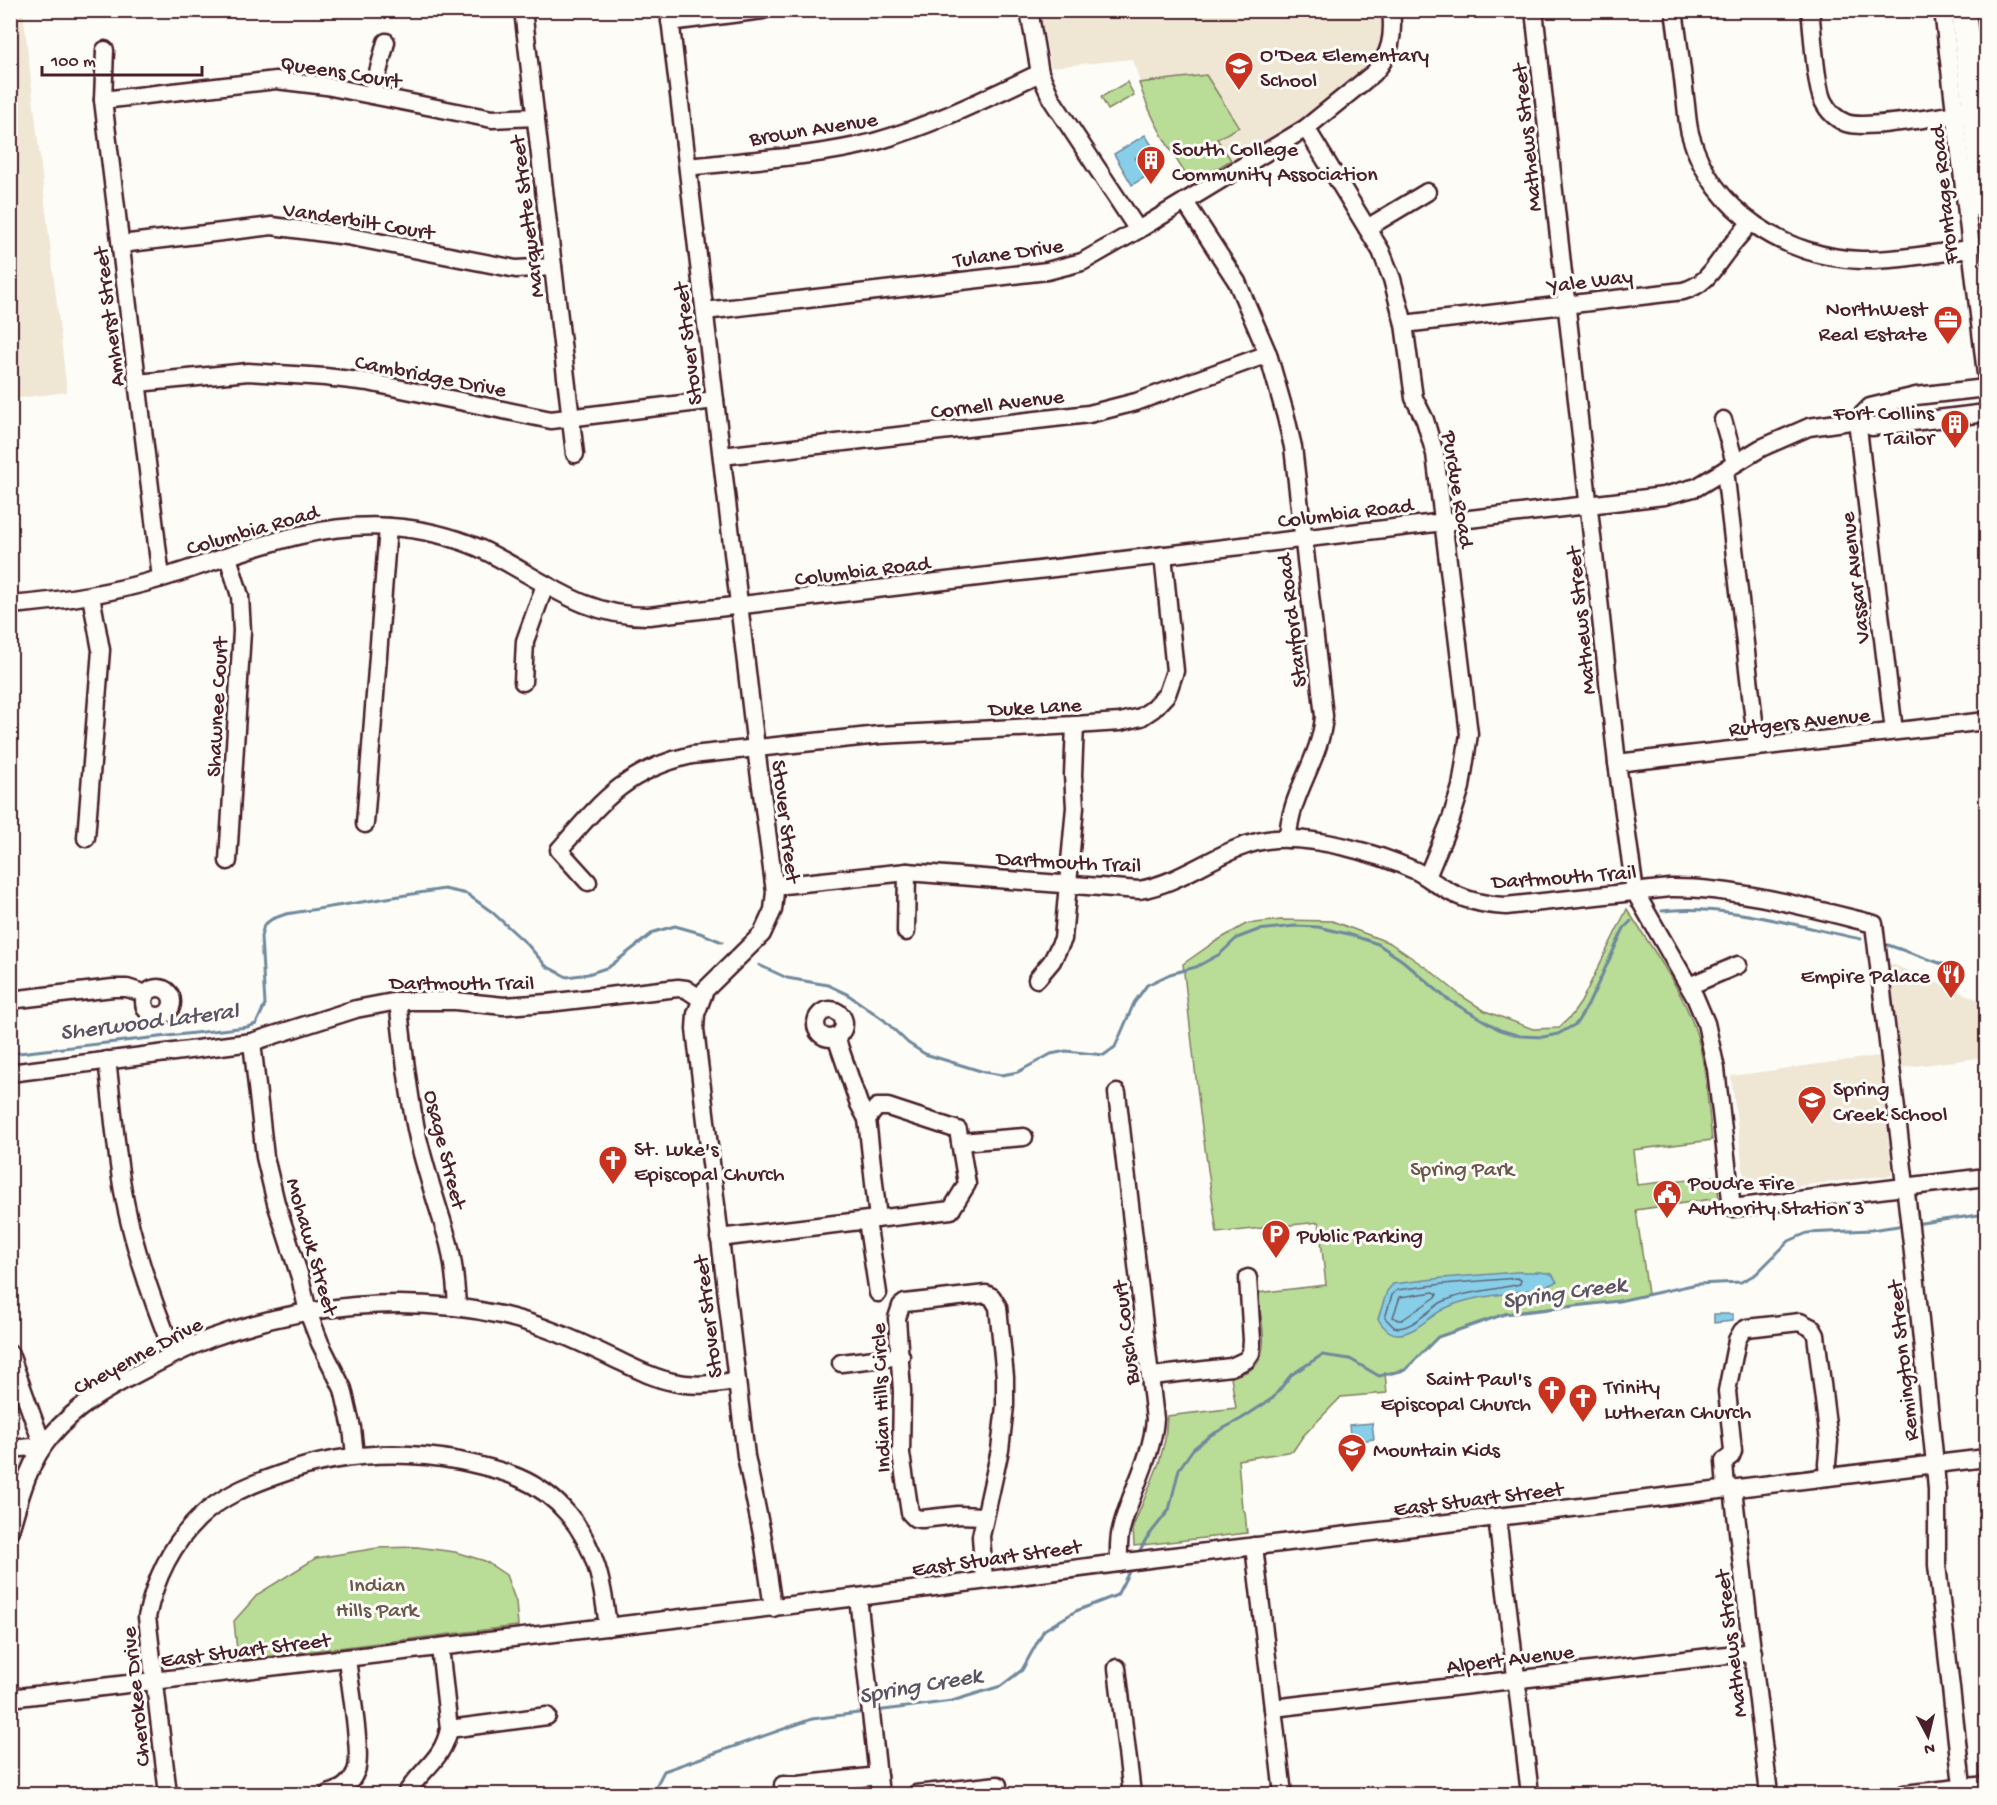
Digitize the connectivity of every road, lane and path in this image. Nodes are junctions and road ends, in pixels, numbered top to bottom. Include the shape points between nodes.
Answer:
1 (523, 10) edge
2 (763, 10) edge
3 (1029, 10) edge
4 (1391, 10) edge
5 (1534, 10) edge
6 (1674, 10) edge
7 (1810, 10) edge
8 (1943, 10) edge
9 (1963, 10) edge
10 (670, 16) edge
11 (386, 42) dead end
12 (105, 50) dead end
13 (1040, 73) junction
14 (372, 95) junction
15 (104, 100) junction
16 (1965, 113) junction
17 (536, 117) junction
18 (1306, 128) junction
19 (1983, 144) edge
20 (688, 167) junction
21 (1427, 192) dead end
22 (1185, 202) junction
23 (1986, 209) edge
24 (1751, 222) junction
25 (1367, 228) junction
26 (1138, 231) junction
27 (121, 244) junction
28 (1970, 249) junction
29 (554, 267) junction
30 (1566, 305) junction
31 (705, 311) junction
32 (1404, 324) junction
33 (1268, 354) junction
34 (1986, 374) edge
35 (138, 383) junction
36 (1986, 388) edge
37 (715, 400) junction
38 (1986, 413) edge
39 (571, 419) junction
40 (1724, 420) dead end
41 (1857, 420) junction
42 (575, 454) dead end
43 (722, 456) junction
44 (1730, 466) junction
45 (1588, 505) junction
46 (1444, 522) junction
47 (388, 527) junction
48 (1303, 539) junction
49 (1163, 555) junction
50 (228, 557) junction
51 (161, 578) junction
52 (545, 585) junction
53 (91, 596) junction
54 (10, 605) edge
55 (740, 606) junction
56 (523, 682) dead end
57 (1986, 721) edge
58 (1076, 725) junction
59 (1894, 732) junction
60 (1757, 747) junction
61 (756, 748) junction
62 (1617, 763) junction
63 (365, 824) dead end
64 (86, 838) dead end
65 (1288, 839) junction
66 (228, 861) dead end
67 (908, 872) junction
68 (1427, 877) junction
69 (588, 882) dead end
70 (1068, 884) junction
71 (775, 886) junction
72 (1635, 892) junction
73 (1874, 924) joint
74 (906, 932) dead end
75 (1738, 965) dead end
76 (1037, 979) dead end
77 (1689, 987) junction
78 (146, 994) dead end
79 (701, 999) junction
80 (10, 1000) edge
81 (398, 1001) junction
82 (836, 1037) dead end
83 (252, 1042) junction
84 (107, 1060) junction
85 (10, 1072) edge
86 (1118, 1093) dead end
87 (867, 1119) junction
88 (1023, 1137) dead end
89 (960, 1142) junction
90 (1986, 1177) edge
91 (1905, 1187) junction
92 (873, 1220) junction
93 (719, 1238) junction
94 (1248, 1278) dead end
95 (878, 1293) dead end
96 (458, 1307) junction
97 (308, 1312) junction
98 (10, 1354) edge
99 (174, 1354) junction
100 (901, 1356) junction
101 (841, 1363) dead end
102 (1152, 1376) junction
103 (736, 1382) junction
104 (43, 1446) junction
105 (10, 1449) edge
106 (355, 1455) junction
107 (1986, 1458) edge
108 (1935, 1464) junction
109 (1828, 1477) junction
110 (1729, 1489) junction
111 (984, 1516) junction
112 (1497, 1517) junction
113 (10, 1531) edge
114 (1254, 1546) junction
115 (1120, 1563) junction
116 (984, 1580) junction
117 (858, 1598) junction
118 (773, 1608) junction
119 (608, 1627) junction
120 (440, 1647) junction
121 (1753, 1652) junction
122 (347, 1658) junction
123 (1117, 1668) dead end
124 (1516, 1679) junction
125 (155, 1682) junction
126 (10, 1698) edge
127 (1273, 1708) junction
128 (547, 1716) dead end
129 (449, 1729) junction
130 (878, 1776) junction
131 (783, 1785) dead end
132 (998, 1785) dead end
133 (1986, 1785) edge
134 (1963, 1791) edge
135 (168, 1794) edge
136 (328, 1794) edge
137 (406, 1794) edge
138 (880, 1794) edge
139 (916, 1794) edge
140 (1132, 1794) edge
141 (1283, 1794) edge
142 (1530, 1794) edge
143 (1769, 1794) edge
144 (1904, 1794) edge

1 - 17 street, Marquette Street
2 - 10 street
3 - 13 street
4 - 18 street, Tulane Drive via 1392,41 1382,64
5 - 30 street, Mathews Street
6 - 24 street via 1690,137 1720,192
7 - 16 street via 1820,93 1828,110 1846,123 1863,125
8 - 16 street, Frontage Road
9 - 16 highway
10 - 20 street, Stover Street
11 - 14 street
12 - 15 street, Amherst Street
13 - 20 street, Brown Avenue via 874,142
13 - 26 street via 1052,100
14 - 15 street, Queens Court via 276,80
14 - 17 street, Queens Court via 492,119
15 - 27 street, Amherst Street
16 - 19 highway
16 - 28 street, Frontage Road
17 - 29 street, Marquette Street
18 - 22 street, Tulane Drive
18 - 25 street, Purdue Road
19 - 23 highway
20 - 31 street, Stover Street
21 - 25 street
22 - 26 street, Tulane Drive
22 - 33 street, Stanford Road via 1237,282
24 - 28 street via 1785,242 1837,258 1878,260
24 - 30 street, Yale Way via 1709,276 1693,288
25 - 32 street, Purdue Road via 1392,279
26 - 31 street, Tulane Drive via 1095,256 1056,269
27 - 29 street, Vanderbilt Court via 272,226 347,236 516,270
27 - 35 street, Amherst Street
28 - 34 street, Frontage Road
29 - 39 street, Marquette Street
30 - 32 street, Yale Way
30 - 45 street, Mathews Street
31 - 37 street, Stover Street
32 - 46 street, Purdue Road via 1414,398 1435,454
33 - 43 street, Cornell Avenue via 1136,402 1089,414
33 - 48 street, Stanford Road via 1293,447
35 - 39 street, Cambridge Drive via 248,372 302,375 368,382 544,419
35 - 51 street, Amherst Street
36 - 41 street, Columbia Road via 1916,396 1870,407
37 - 39 street, Cambridge Drive
37 - 43 street, Stover Street
38 - 41 street, Columbia Road via 1872,427
39 - 42 street, Marquette Street
40 - 44 street
41 - 44 street, Columbia Road via 1809,427
41 - 59 street, Vassar Avenue
43 - 55 street, Stover Street
44 - 45 street, Columbia Road via 1682,492
44 - 60 street
45 - 46 street, Columbia Road
45 - 62 street, Mathews Street
46 - 48 street, Columbia Road
46 - 68 street, Purdue Road via 1469,735 1461,787
47 - 50 street, Columbia Road via 321,530
47 - 52 street, Columbia Road via 431,532 463,542
47 - 63 street
48 - 49 street, Columbia Road
48 - 65 street, Stanford Road via 1324,716 1319,745 1292,809
49 - 55 street, Columbia Road
49 - 58 street, Duke Lane via 1175,660 1167,694 1141,717
50 - 51 street, Columbia Road
50 - 66 street, Shawnee Court via 240,596 242,631
51 - 53 street, Columbia Road
52 - 55 street, Columbia Road via 596,609 636,616
52 - 56 street via 525,641
53 - 54 street, Columbia Road
53 - 64 street via 101,650
55 - 61 street, Stover Street
57 - 59 street, Rutgers Avenue
58 - 61 street, Duke Lane via 879,735
58 - 70 street via 1075,807
59 - 60 street, Rutgers Avenue
60 - 62 street, Rutgers Avenue
61 - 69 street, Duke Lane via 673,759 640,773 617,789 559,850
61 - 71 street, Stover Street
62 - 72 street, Mathews Street
65 - 68 street, Dartmouth Trail via 1359,851
65 - 70 street, Dartmouth Trail via 1240,846 1154,887 1126,890
67 - 70 street, Dartmouth Trail
67 - 71 street, Dartmouth Trail
67 - 74 street
68 - 72 street, Dartmouth Trail via 1454,894 1490,905
70 - 76 street via 1063,939
71 - 79 street, Stover Street via 773,910 762,934 709,985
72 - 73 street, Dartmouth Trail via 1722,890
72 - 77 street, Mathews Street
73 - 91 street, Remington Street
75 - 77 street
77 - 91 street, Mathews Street via 1706,1023 1714,1054 1732,1208
78 - 80 street via 113,988
79 - 81 street, Dartmouth Trail via 678,988 548,1003
79 - 93 street, Stover Street via 695,1029
81 - 83 street, Dartmouth Trail via 356,1009
81 - 96 street, Osage Street via 416,1128 449,1245
82 - 87 street
83 - 84 street, Dartmouth Trail
83 - 97 street, Mohawk Street via 265,1157
84 - 85 street, Dartmouth Trail
84 - 99 street via 122,1181 134,1238
86 - 102 street, Busch Court
87 - 89 street via 877,1107 888,1107 958,1130
87 - 92 street
88 - 89 street
89 - 92 street via 967,1184 951,1210
90 - 91 street
91 - 108 street, Remington Street
92 - 93 street
92 - 95 street
93 - 103 street, Stover Street
94 - 102 street via 1252,1340 1246,1360 1231,1368
96 - 97 street, Cheyenne Drive via 395,1305
96 - 103 street, Cheyenne Drive via 548,1329 663,1380 690,1385
97 - 99 street, Cheyenne Drive via 244,1327
97 - 106 street, Mohawk Street via 343,1389
98 - 104 street
99 - 104 street, Cheyenne Drive via 83,1405
100 - 101 street
100 - 111 street, Indian Hills Circle via 901,1454 910,1513 922,1519
100 - 111 street, Indian Hills Circle via 897,1318 905,1303 986,1294 994,1299 1004,1359 1005,1406 1000,1450
102 - 115 street, Busch Court via 1154,1433 1120,1530
103 - 118 street, Stover Street
104 - 105 street
104 - 113 street, Cheyenne Drive via 22,1489
106 - 119 street, Cherokee Drive via 407,1454 479,1464 512,1474 547,1494 568,1514 590,1547 604,1588
106 - 125 street, Cherokee Drive via 304,1466 249,1485 215,1505 182,1536 159,1575 147,1617
107 - 108 street, East Stuart Street
108 - 109 street, East Stuart Street
108 - 134 street, Remington Street via 1937,1565
109 - 110 street, East Stuart Street
109 - 110 street, Mathews Street via 1829,1441 1816,1335 1800,1322 1747,1328 1738,1336 1727,1391 1733,1451 1723,1465
110 - 112 street, East Stuart Street
110 - 121 street, Mathews Street
111 - 116 street, Indian Hills Circle
112 - 114 street, East Stuart Street
112 - 124 street
114 - 115 street, East Stuart Street
114 - 127 street
115 - 116 street, East Stuart Street
116 - 117 street, East Stuart Street
117 - 118 street, East Stuart Street
117 - 130 street
118 - 119 street, East Stuart Street
119 - 120 street, East Stuart Street
120 - 122 street, East Stuart Street
120 - 129 street
121 - 124 street, Alpert Avenue
121 - 143 street, Mathews Street
122 - 125 street, East Stuart Street
122 - 136 street via 358,1761 351,1780
123 - 140 street
124 - 127 street, Alpert Avenue
124 - 142 street
125 - 126 street, East Stuart Street
125 - 135 street, Cherokee Drive
127 - 141 street
128 - 129 street
129 - 137 street via 442,1750
130 - 131 street
130 - 138 street
132 - 139 street
133 - 134 street
134 - 144 street

